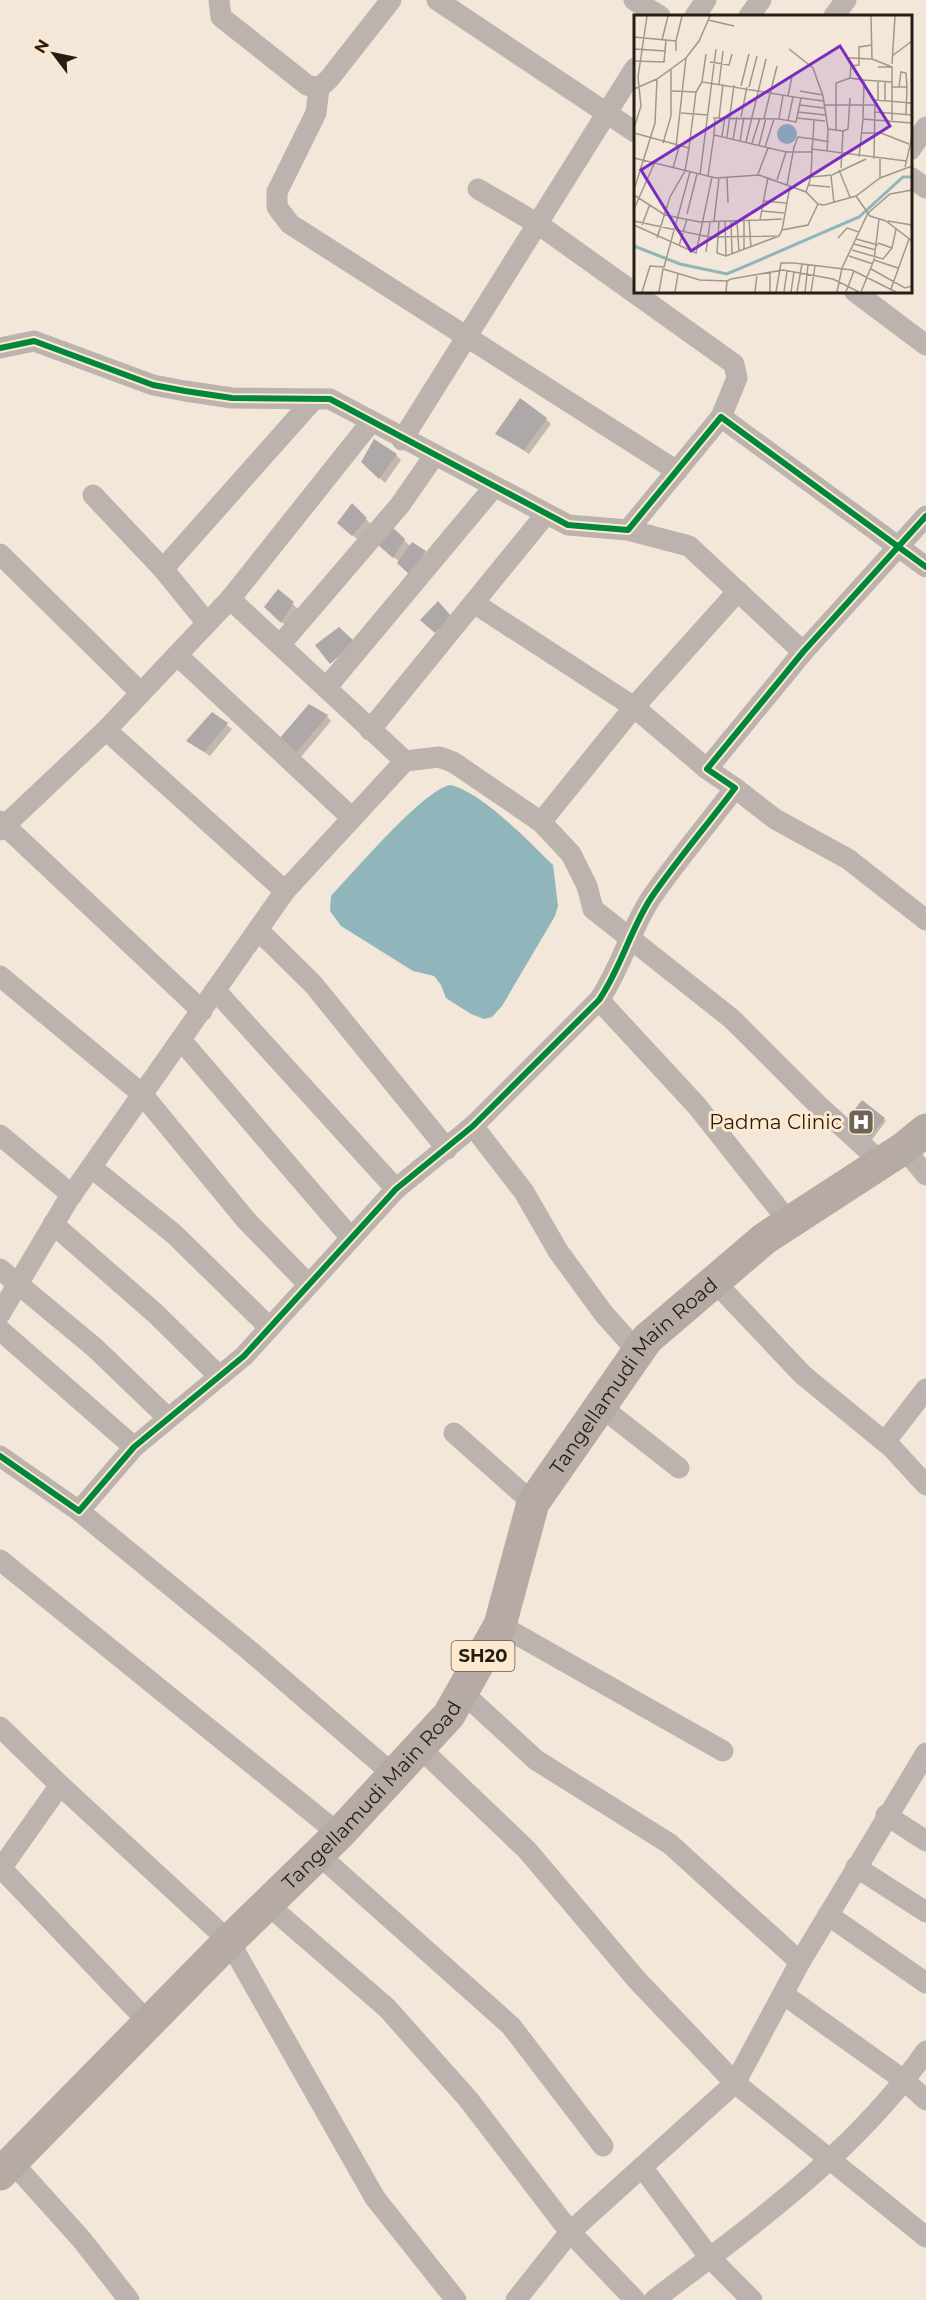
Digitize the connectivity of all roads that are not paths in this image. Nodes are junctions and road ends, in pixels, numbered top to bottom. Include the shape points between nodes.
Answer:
1 (219, 0) edge
2 (390, 0) edge
3 (437, 0) edge
4 (634, 0) edge
5 (706, 0) edge
6 (761, 0) edge
7 (846, 0) edge
8 (658, 15) edge
9 (696, 15) edge
10 (750, 15) edge
11 (835, 15) edge
12 (634, 69) edge
13 (319, 88) junction
14 (605, 112) junction
15 (926, 127) edge
16 (634, 131) edge
17 (911, 147) edge
18 (911, 178) edge
19 (926, 188) edge
20 (478, 189) dead end
21 (538, 224) junction
22 (855, 292) edge
23 (469, 337) junction
24 (926, 345) edge
25 (0, 348) edge
26 (314, 399) junction
27 (721, 417) junction
28 (371, 422) junction
29 (402, 440) junction
30 (434, 456) junction
31 (677, 471) junction
32 (494, 487) junction
33 (93, 495) dead end
34 (546, 514) junction
35 (926, 516) edge
36 (628, 530) junction
37 (896, 546) junction
38 (0, 554) edge
39 (926, 567) edge
40 (163, 569) junction
41 (738, 591) junction
42 (230, 599) junction
43 (474, 603) junction
44 (207, 623) junction
45 (280, 645) junction
46 (803, 652) junction
47 (177, 655) junction
48 (326, 688) junction
49 (141, 693) junction
50 (634, 707) junction
51 (370, 729) junction
52 (106, 730) junction
53 (405, 761) junction
54 (707, 769) junction
55 (735, 788) junction
56 (352, 818) junction
57 (541, 822) junction
58 (1, 826) edge
59 (285, 891) junction
60 (926, 920) edge
61 (258, 930) junction
62 (630, 937) junction
63 (0, 976) edge
64 (216, 991) junction
65 (599, 1000) junction
66 (202, 1011) junction
67 (181, 1040) junction
68 (142, 1094) junction
69 (473, 1126) junction
70 (0, 1135) edge
71 (904, 1147) edge
72 (447, 1149) junction
73 (91, 1167) junction
74 (926, 1174) edge
75 (396, 1189) junction
76 (72, 1195) junction
77 (789, 1222) junction
78 (53, 1224) junction
79 (351, 1238) junction
80 (0, 1269) edge
81 (714, 1281) junction
82 (17, 1282) junction
83 (308, 1284) junction
84 (0, 1314) edge
85 (269, 1327) junction
86 (0, 1330) edge
87 (638, 1352) junction
88 (219, 1376) junction
89 (926, 1389) edge
90 (600, 1406) junction
91 (168, 1418) junction
92 (454, 1433) dead end
93 (885, 1442) junction
94 (134, 1447) junction
95 (0, 1456) edge
96 (679, 1468) dead end
97 (926, 1485) edge
98 (533, 1503) junction
99 (79, 1511) junction
100 (0, 1560) edge
101 (500, 1625) junction
102 (462, 1692) junction
103 (0, 1727) edge
104 (419, 1747) junction
105 (723, 1751) dead end
106 (924, 1763) edge
107 (395, 1776) junction
108 (60, 1785) junction
109 (886, 1815) junction
110 (926, 1841) edge
111 (328, 1844) junction
112 (856, 1867) junction
113 (1, 1870) edge
114 (267, 1904) junction
115 (926, 1912) edge
116 (828, 1915) junction
117 (229, 1941) junction
118 (800, 1962) junction
119 (926, 1983) edge
120 (783, 1994) junction
121 (149, 2023) junction
122 (926, 2051) edge
123 (905, 2081) junction
124 (735, 2083) junction
125 (926, 2100) edge
126 (603, 2146) dead end
127 (830, 2160) junction
128 (642, 2167) junction
129 (6, 2168) edge
130 (570, 2232) junction
131 (926, 2237) edge
132 (710, 2258) junction
133 (129, 2300) edge
134 (456, 2300) edge
135 (516, 2300) edge
136 (635, 2300) edge
137 (654, 2300) edge
138 (752, 2300) edge

1 - 13 street via 221,17 307,85
2 - 13 street
3 - 14 street
4 - 8 street
5 - 9 street
6 - 10 street
7 - 11 street
12 - 14 street
13 - 23 street via 316,113 277,192 277,207 290,224
14 - 16 street
14 - 21 street
15 - 17 street
18 - 19 street
20 - 21 street
21 - 23 street
21 - 27 street via 734,364 737,378
22 - 24 street
23 - 29 street
23 - 31 street
25 - 26 street via 34,340 153,385 232,398
26 - 28 street via 330,399
26 - 40 street
27 - 31 street
27 - 37 street
28 - 29 street
28 - 42 street
29 - 30 street
30 - 32 street
30 - 45 street via 400,505
31 - 36 street
32 - 34 street
32 - 48 street
33 - 40 street
34 - 36 street via 568,525
34 - 43 street
35 - 37 street
36 - 41 street via 689,546
37 - 39 street
37 - 46 street
38 - 49 street
40 - 44 street
41 - 46 street
41 - 50 street
42 - 44 street
42 - 45 street
43 - 50 street
43 - 51 street
44 - 47 street
45 - 48 street
46 - 54 street
47 - 49 street
47 - 56 street
48 - 51 street
49 - 52 street
50 - 54 street
50 - 57 street
51 - 53 street
52 - 58 street
52 - 59 street
53 - 56 street
53 - 57 street via 439,757 453,762
54 - 55 street
55 - 60 street via 775,819 848,859
55 - 62 street via 651,898
56 - 59 street
57 - 62 street via 571,854 593,909
58 - 66 street
59 - 61 street
61 - 64 street
61 - 72 street via 314,984
62 - 65 street via 613,979
62 - 71 street via 732,1019 818,1105
63 - 68 street
64 - 66 street
64 - 75 street
65 - 69 street
65 - 77 street via 696,1106
66 - 67 street
67 - 68 street
67 - 79 street
68 - 73 street
68 - 83 street via 246,1220
69 - 72 street
69 - 87 street via 524,1192 558,1251 604,1314
70 - 76 street
71 - 74 street
71 - 77 main road, Tangellamudi Main Road / SH20
72 - 75 street
73 - 76 street
73 - 85 street via 174,1234
75 - 79 street
76 - 78 street
77 - 81 main road, Tangellamudi Main Road / SH20
78 - 82 street
78 - 88 street via 156,1314
79 - 83 street
80 - 82 street
81 - 87 main road, Tangellamudi Main Road / SH20 via 647,1339
81 - 93 street via 803,1375
82 - 84 street
82 - 91 street via 94,1347
83 - 85 street
85 - 88 street via 244,1356
86 - 94 street
87 - 90 main road, Tangellamudi Main Road / SH20
88 - 91 street
89 - 93 street
90 - 96 street
90 - 98 main road, Tangellamudi Main Road / SH20
91 - 94 street
92 - 98 street
93 - 97 street
94 - 99 street
95 - 99 street
98 - 101 main road, Tangellamudi Main Road / SH20
99 - 107 street
100 - 111 street
101 - 102 main road, Tangellamudi Main Road / SH20
101 - 105 street
102 - 104 main road, Tangellamudi Main Road / SH20 via 449,1715
102 - 118 street via 536,1760 670,1844
103 - 108 street
104 - 107 main road, Tangellamudi Main Road / SH20
104 - 124 street via 527,1850 637,1980
106 - 109 street
107 - 111 main road, Tangellamudi Main Road / SH20
108 - 113 street
108 - 117 street
109 - 110 street
109 - 112 street
111 - 114 main road, Tangellamudi Main Road / SH20
111 - 126 street via 511,2026
112 - 115 street
112 - 116 street
113 - 121 street
114 - 117 main road, Tangellamudi Main Road / SH20
114 - 130 street via 387,2008 468,2099
116 - 118 street
116 - 119 street
117 - 121 main road, Tangellamudi Main Road / SH20
117 - 134 street via 375,2198
118 - 120 street
120 - 123 street
120 - 124 street
121 - 129 main road, Tangellamudi Main Road / SH20
122 - 123 street
123 - 125 street
123 - 127 street
124 - 127 street
124 - 128 street
127 - 131 street
127 - 132 street
128 - 130 street
128 - 132 street
129 - 133 street via 82,2240
130 - 135 street
130 - 136 street
132 - 137 street
132 - 138 street

